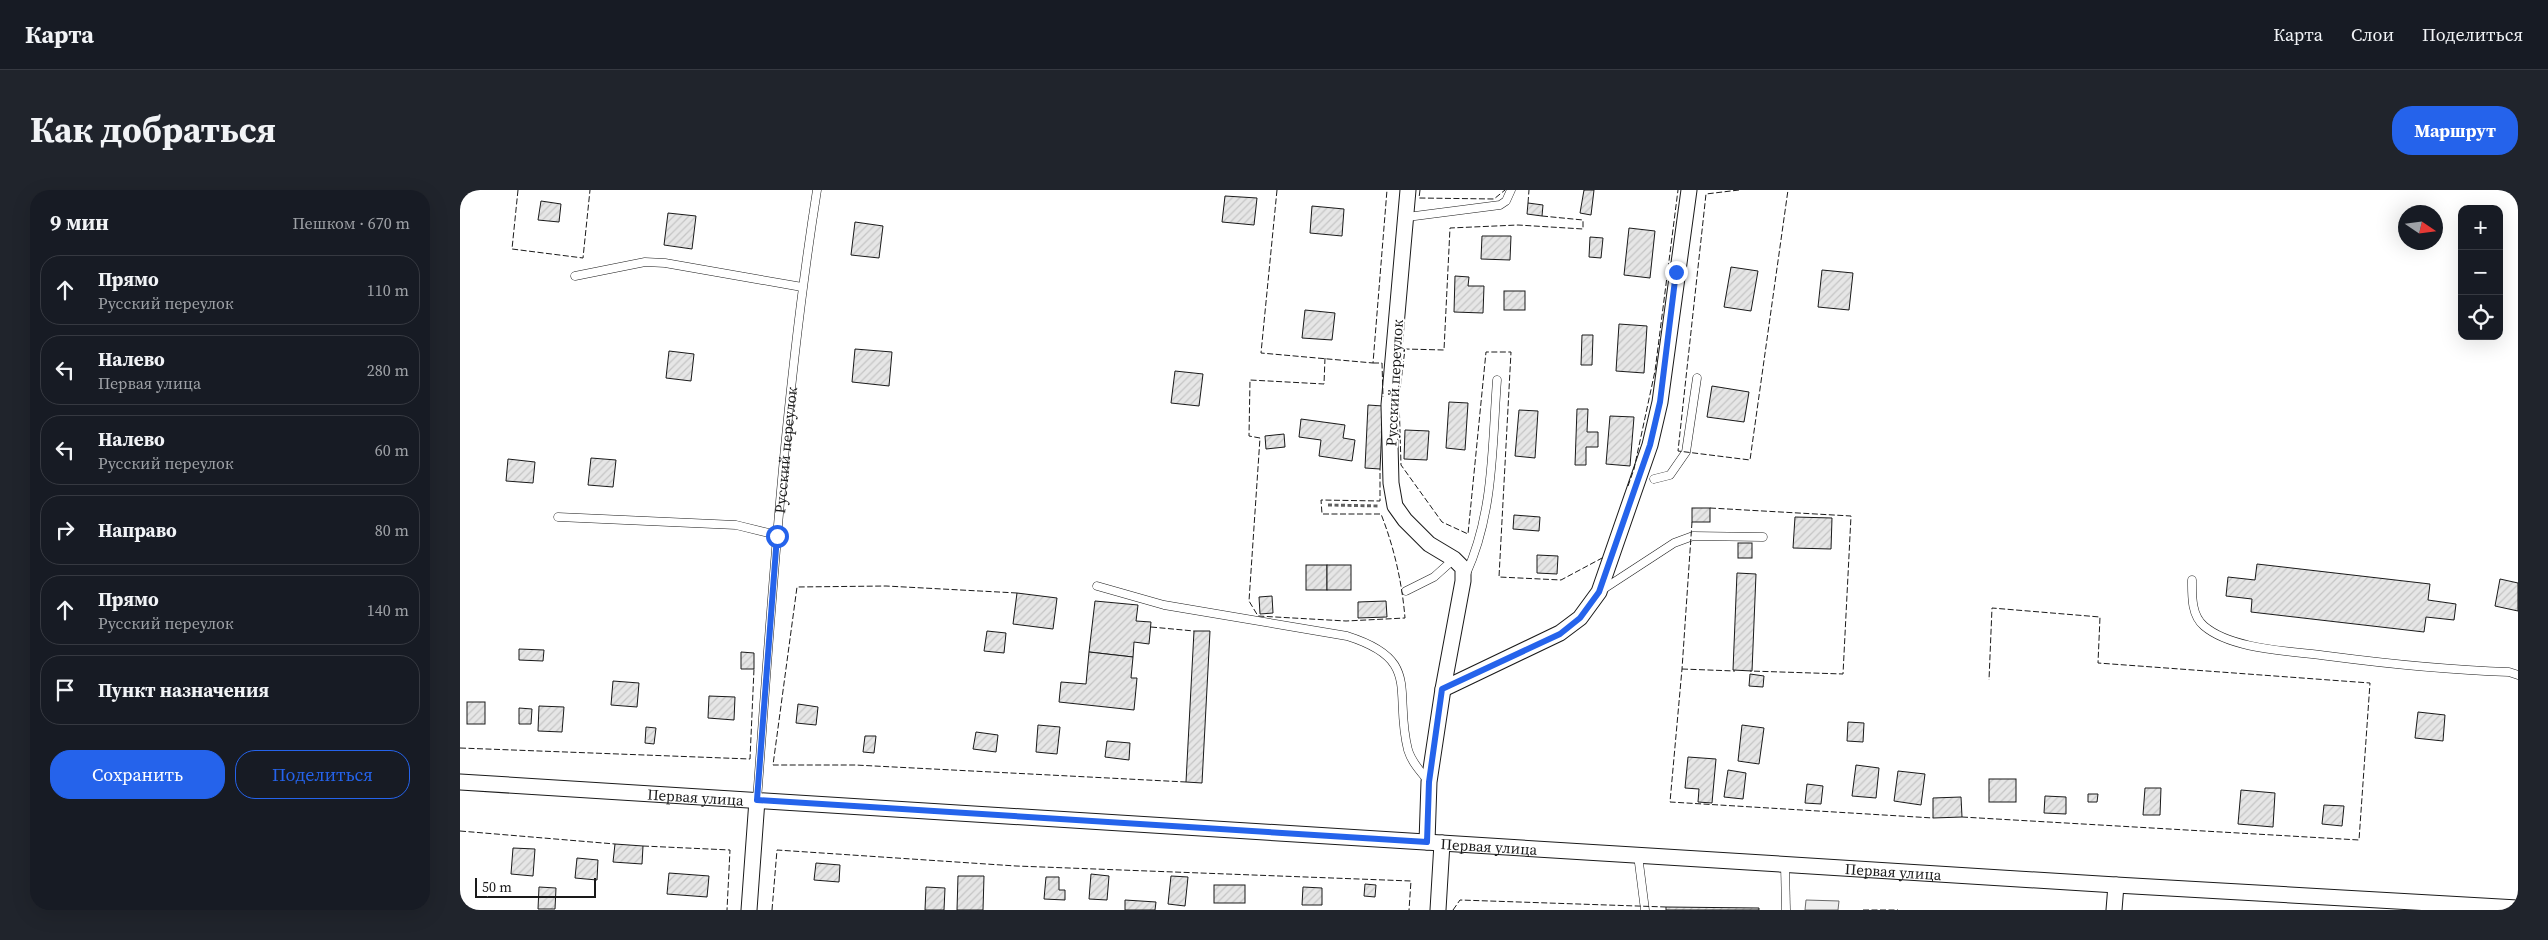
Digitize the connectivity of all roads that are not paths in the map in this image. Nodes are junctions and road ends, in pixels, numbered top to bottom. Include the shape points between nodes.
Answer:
1 (817, 190) edge
2 (1408, 190) edge
3 (1511, 190) edge
4 (1689, 190) edge
5 (1407, 217) junction
6 (575, 276) dead end
7 (802, 288) junction
8 (1697, 378) dead end
9 (1497, 380) dead end
10 (1654, 479) dead end
11 (558, 517) dead end
12 (777, 536) junction
13 (1763, 537) dead end
14 (1454, 558) junction
15 (2192, 580) dead end
16 (1463, 581) junction
17 (1097, 586) dead end
18 (1406, 591) dead end
19 (1599, 592) junction
20 (2518, 675) edge
21 (1442, 689) junction
22 (460, 782) edge
23 (1429, 782) junction
24 (757, 800) junction
25 (1435, 843) junction
26 (1638, 855) junction
27 (1785, 865) junction
28 (2116, 886) junction
29 (2518, 908) edge
30 (749, 910) edge
31 (1438, 910) edge
32 (1645, 910) edge
33 (1786, 910) edge
34 (2114, 910) edge

1 - 7 lane, Русский переулок
2 - 5 street, Русский переулок
3 - 5 lane via 1500,204
4 - 19 street via 1660,402 1650,445
5 - 14 street, Русский переулок via 1390,405 1391,483 1395,506 1405,520 1429,544
6 - 7 lane via 645,262 665,263
7 - 12 lane, Русский переулок
8 - 10 lane via 1686,452 1670,475
9 - 16 lane via 1488,507 1480,542
11 - 12 lane via 736,525
12 - 24 lane, Русский переулок
13 - 19 lane via 1693,536 1674,543
14 - 16 street via 1463,568
14 - 18 lane via 1430,580
15 - 20 lane via 2192,598 2202,625 2249,646 2440,670
16 - 21 street
17 - 23 lane via 1164,605 1346,636 1382,650 1398,670 1404,694 1409,751 1415,765
19 - 21 street via 1580,618 1560,634
21 - 23 street
22 - 24 street, Первая улица
23 - 25 street
24 - 25 street, Первая улица
24 - 30 street
25 - 26 street, Первая улица
25 - 31 street
26 - 27 street, Первая улица
26 - 32 lane
27 - 28 street, Первая улица
27 - 33 lane
28 - 29 street, Первая улица
28 - 34 street

